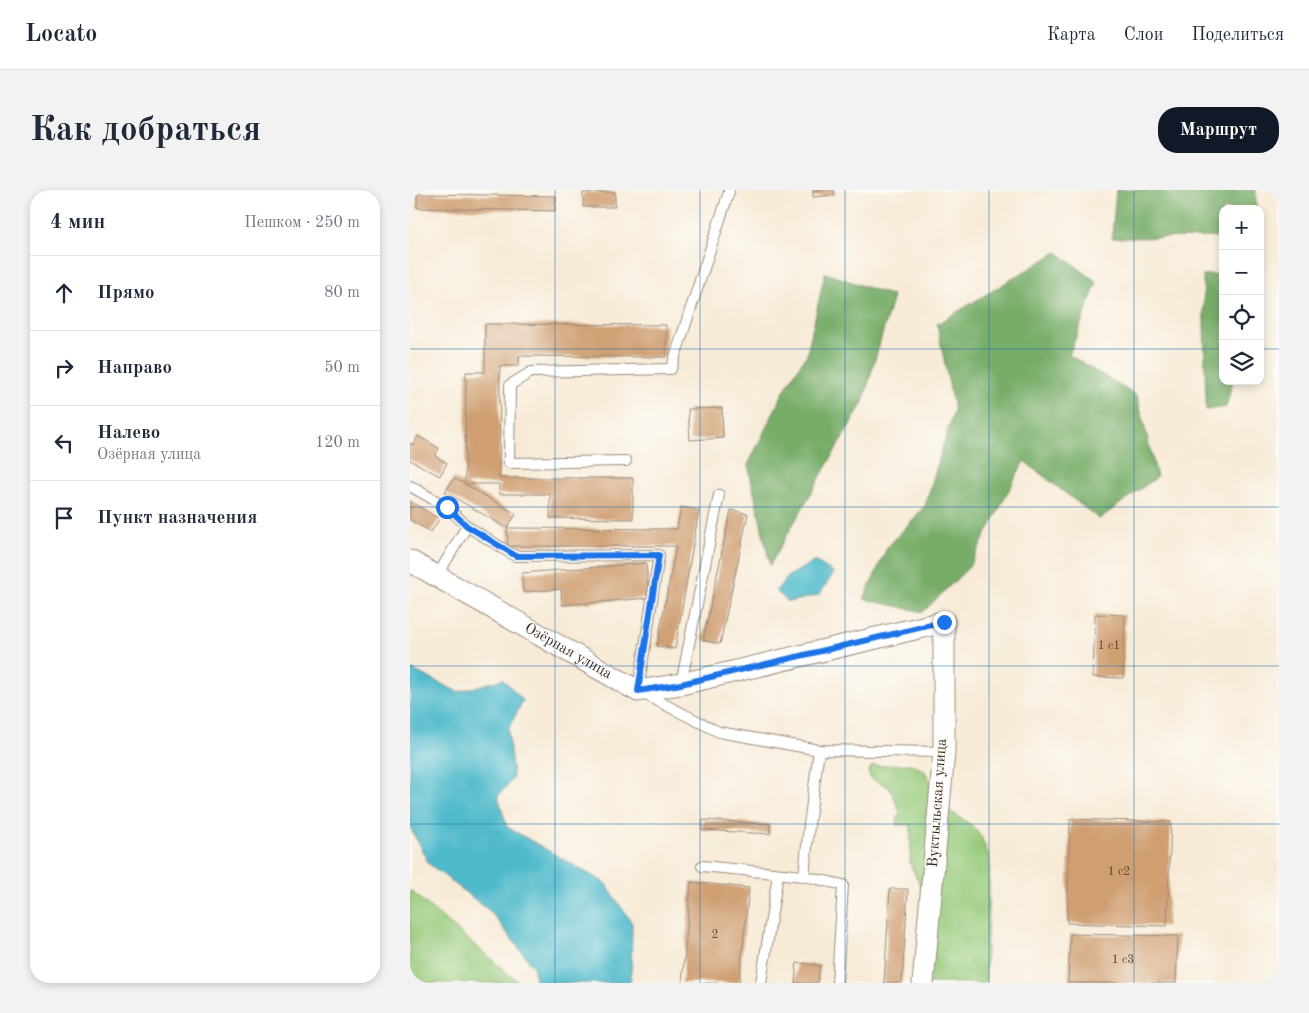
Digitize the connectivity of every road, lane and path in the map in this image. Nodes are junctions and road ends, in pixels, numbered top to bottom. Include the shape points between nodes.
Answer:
1 (729, 190) edge
2 (626, 461) dead end
3 (410, 486) edge
4 (719, 496) dead end
5 (467, 526) junction
6 (410, 561) edge
7 (437, 576) junction
8 (681, 684) junction
9 (638, 691) junction
10 (819, 750) junction
11 (944, 752) junction
12 (702, 866) dead end
13 (778, 874) junction
14 (804, 876) junction
15 (761, 983) edge
16 (837, 983) edge
17 (923, 983) edge

1 - 2 lane via 671,369 531,372 510,385 508,462
3 - 5 lane via 447,507
4 - 8 lane
5 - 7 lane
5 - 9 lane via 516,556 659,555
6 - 7 street, Озёрная улица
7 - 9 street, Озёрная улица
8 - 9 street
8 - 11 street, Вуктыльская улица via 944,622
9 - 10 lane via 720,732
10 - 11 lane
10 - 14 lane
11 - 17 street, Вуктыльская улица
12 - 13 lane
13 - 14 lane
13 - 15 lane
14 - 16 lane via 843,885

